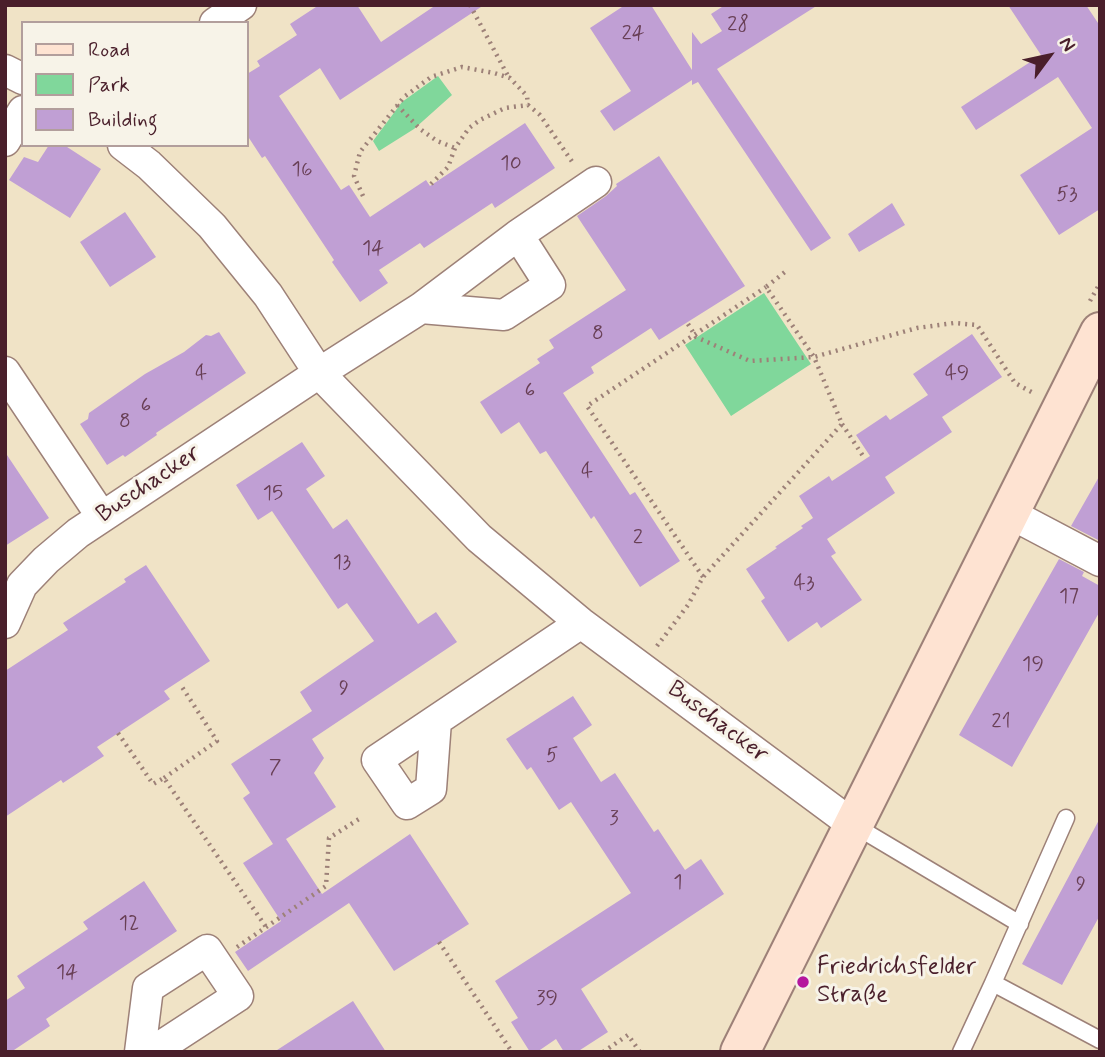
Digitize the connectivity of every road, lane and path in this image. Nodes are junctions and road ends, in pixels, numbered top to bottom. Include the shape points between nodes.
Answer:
1 (241, 5) edge
2 (470, 5) edge
3 (218, 21) edge
4 (5, 70) edge
5 (509, 77) junction
6 (21, 78) edge
7 (397, 105) junction
8 (528, 105) junction
9 (21, 114) edge
10 (5, 141) edge
11 (126, 147) edge
12 (455, 148) junction
13 (431, 184) dead end
14 (593, 185) joint
15 (363, 197) dead end
16 (518, 235) junction
17 (785, 272) dead end
18 (766, 287) junction
19 (421, 308) junction
20 (688, 324) dead end
21 (1100, 332) edge
22 (695, 335) junction
23 (814, 357) junction
24 (5, 372) edge
25 (319, 373) junction
26 (1060, 408) junction
27 (842, 424) junction
28 (866, 459) dead end
29 (1009, 513) junction
30 (102, 517) junction
31 (1100, 561) edge
32 (703, 577) junction
33 (5, 623) edge
34 (581, 623) junction
35 (642, 667) junction
36 (182, 687) dead end
37 (436, 721) dead end
38 (118, 733) dead end
39 (164, 778) junction
40 (1066, 818) dead end
41 (359, 819) dead end
42 (852, 824) junction
43 (1020, 924) junction
44 (266, 927) junction
45 (439, 942) dead end
46 (215, 961) junction
47 (993, 983) junction
48 (1100, 1040) edge
49 (140, 1052) edge
50 (152, 1052) edge
51 (512, 1052) edge
52 (603, 1052) edge
53 (640, 1052) edge
54 (740, 1052) edge
55 (961, 1052) edge

1 - 3 street
2 - 5 path
4 - 6 street
5 - 7 path via 482,69 447,70 422,83
5 - 8 path via 527,96
7 - 12 path via 420,129
7 - 15 path via 360,152 354,176
8 - 12 path via 488,115 470,128
8 - 14 path
9 - 10 street
11 - 25 street, Buschacker via 212,226 268,295
12 - 13 path via 448,167
14 - 16 street, Buschacker
16 - 19 street, Buschacker
16 - 19 street via 550,285 503,314
17 - 18 path
18 - 22 path
18 - 23 path
19 - 25 street, Buschacker
20 - 22 path
21 - 26 main road
22 - 23 path via 750,361
22 - 32 path via 587,407
23 - 26 path via 917,328 954,323 977,326 1015,383
23 - 27 path
24 - 30 street
25 - 30 street, Buschacker
25 - 34 street, Buschacker via 479,538
26 - 29 main road
27 - 28 path
27 - 32 path
29 - 31 street
29 - 42 main road
30 - 33 street, Buschacker via 46,560 22,585
32 - 35 path
34 - 35 street, Buschacker
34 - 37 street
35 - 42 street, Buschacker
36 - 39 path via 216,741
38 - 39 path via 153,785
39 - 44 path
40 - 43 lane
41 - 44 path via 329,838 326,886
42 - 43 lane
42 - 54 main road
43 - 47 lane
44 - 46 path
45 - 51 path
46 - 49 street via 207,950 148,988
46 - 50 street via 237,996
47 - 48 lane
47 - 55 lane
52 - 53 path via 628,1035

